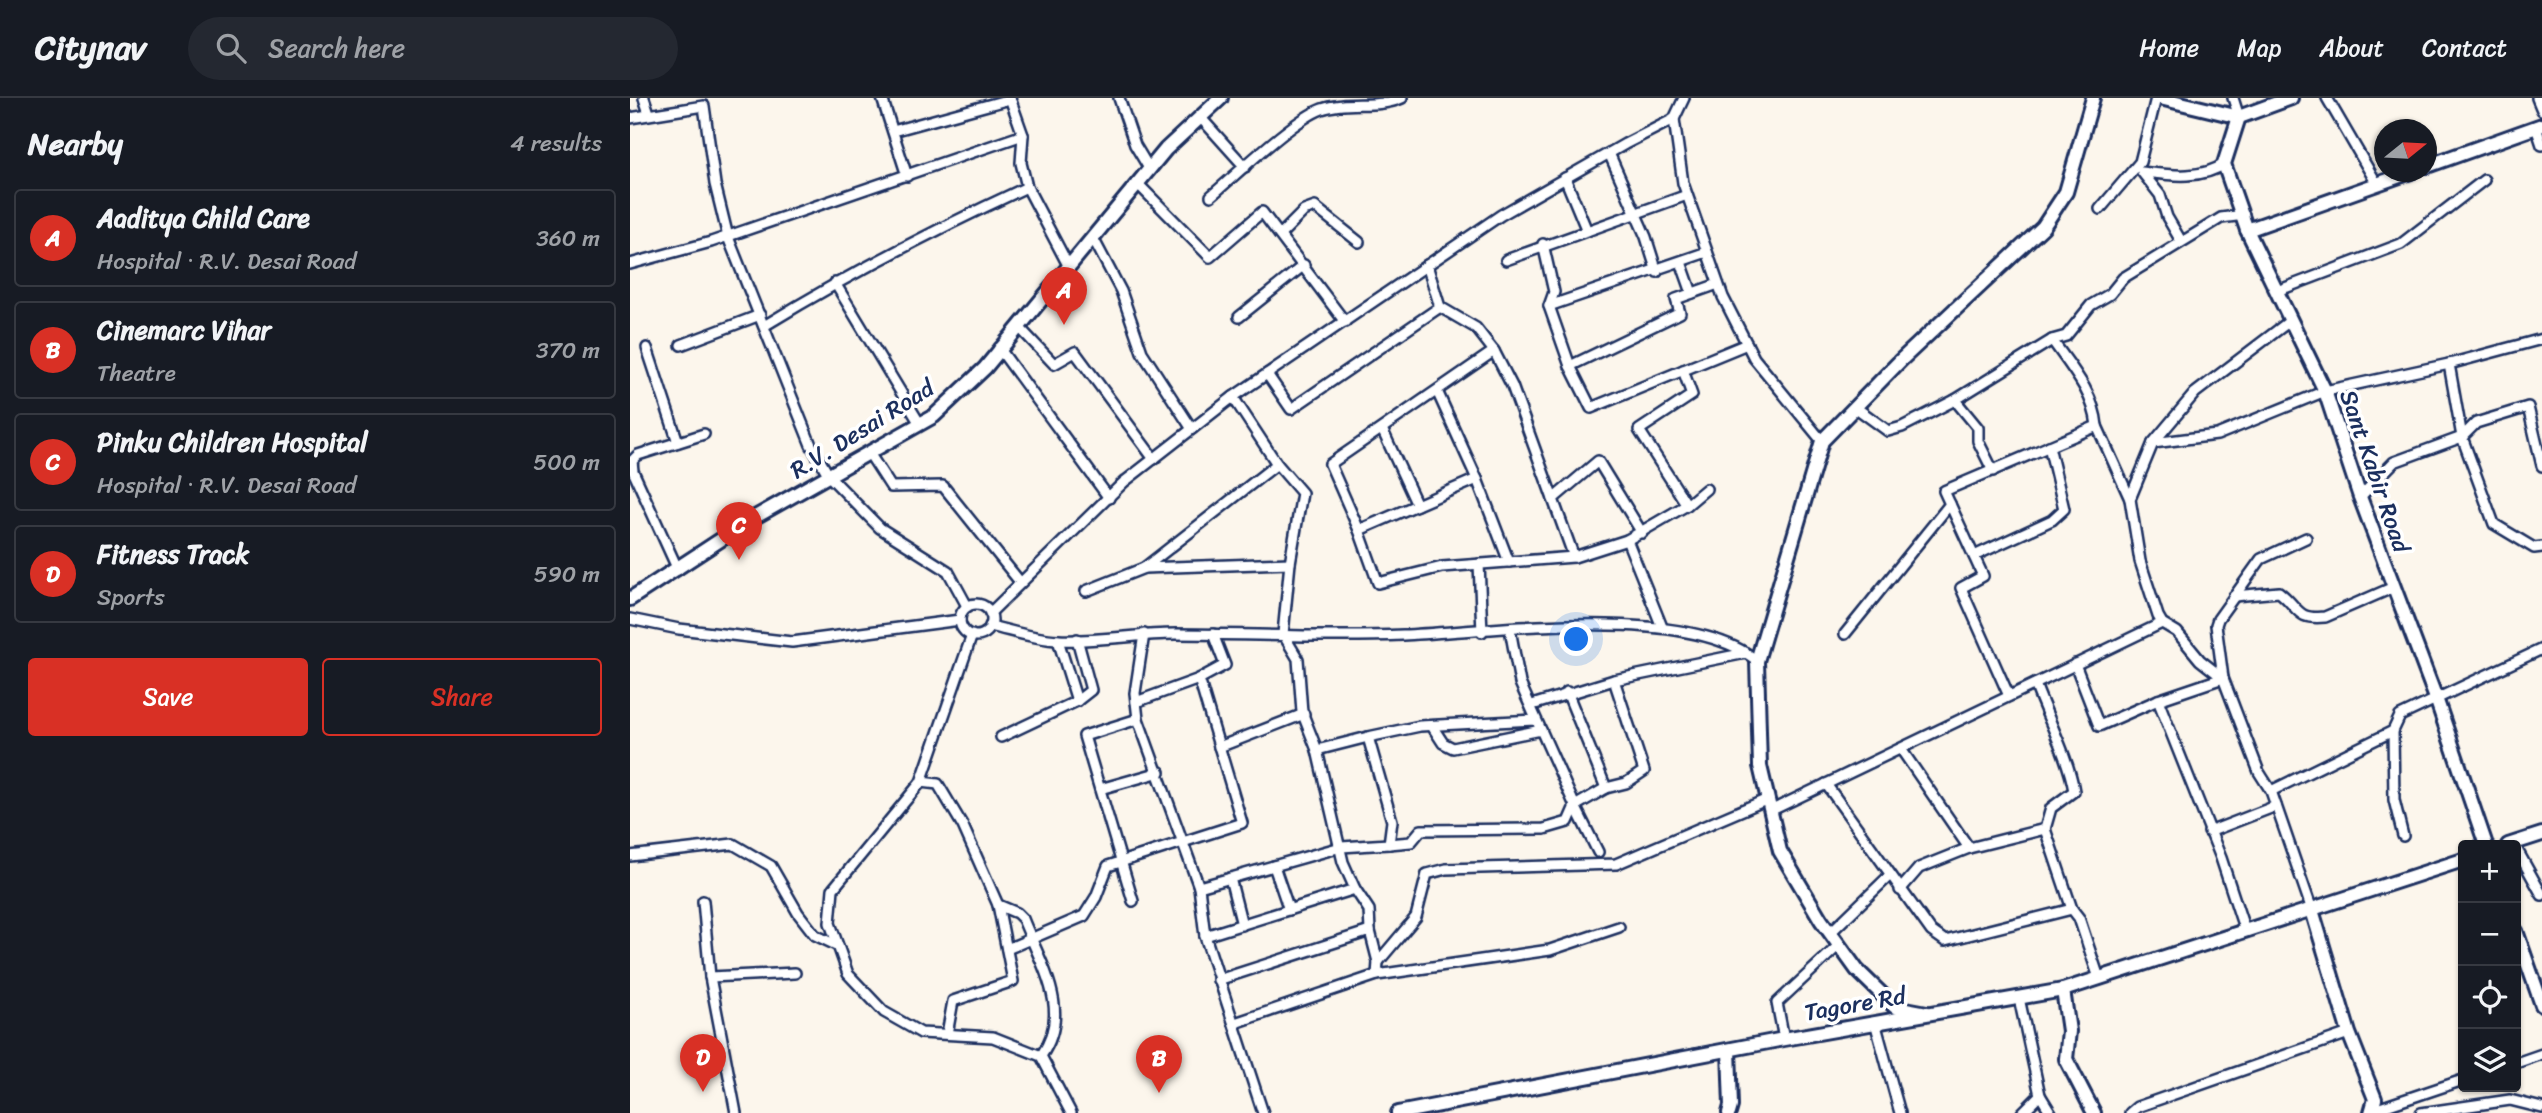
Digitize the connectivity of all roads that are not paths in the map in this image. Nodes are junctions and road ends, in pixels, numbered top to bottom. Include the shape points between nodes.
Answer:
1 (644, 98) edge
2 (882, 98) edge
3 (1010, 98) edge
4 (1119, 98) edge
5 (1221, 98) edge
6 (1402, 98) edge
7 (1684, 98) edge
8 (2094, 98) edge
9 (2157, 98) edge
10 (2234, 98) edge
11 (2291, 98) edge
12 (2327, 98) edge
13 (2537, 98) edge
14 (2542, 110) edge
15 (649, 113) junction
16 (2239, 117) junction
17 (630, 118) edge
18 (1201, 118) junction
19 (1674, 119) junction
20 (2539, 126) edge
21 (892, 131) junction
22 (1023, 135) junction
23 (2542, 145) edge
24 (1609, 153) junction
25 (2437, 162) edge
26 (2224, 164) junction
27 (1245, 167) junction
28 (1150, 170) junction
29 (907, 176) junction
30 (1565, 178) junction
31 (2484, 180) dead end
32 (2383, 182) edge
33 (1138, 184) junction
34 (2377, 184) junction
35 (1027, 187) junction
36 (1687, 195) junction
37 (1211, 197) dead end
38 (2100, 209) dead end
39 (1634, 214) junction
40 (2244, 215) junction
41 (2246, 230) junction
42 (1587, 231) junction
43 (1280, 235) junction
44 (727, 237) junction
45 (1093, 238) junction
46 (2181, 241) junction
47 (1359, 242) dead end
48 (1543, 244) junction
49 (1707, 252) junction
50 (1506, 260) dead end
51 (1681, 262) junction
52 (630, 264) edge
53 (1304, 265) junction
54 (1427, 265) junction
55 (1069, 267) junction
56 (1657, 271) junction
57 (835, 283) junction
58 (1718, 284) junction
59 (2277, 291) junction
60 (1692, 293) junction
61 (1549, 306) junction
62 (1440, 307) junction
63 (760, 315) junction
64 (1239, 317) dead end
65 (2291, 320) junction
66 (1345, 322) junction
67 (764, 326) junction
68 (1019, 327) junction
69 (2542, 339) edge
70 (2052, 340) junction
71 (1747, 344) junction
72 (681, 345) dead end
73 (647, 348) dead end
74 (999, 348) junction
75 (1494, 351) junction
76 (2449, 364) junction
77 (1570, 366) junction
78 (1683, 370) junction
79 (1267, 374) junction
80 (1437, 391) junction
81 (2325, 391) junction
82 (1233, 397) junction
83 (1955, 400) junction
84 (1855, 407) junction
85 (920, 424) junction
86 (2097, 426) junction
87 (1192, 429) junction
88 (1382, 429) junction
89 (704, 434) dead end
90 (2462, 437) junction
91 (678, 442) junction
92 (1822, 442) junction
93 (2153, 443) junction
94 (2539, 444) edge
95 (2049, 446) junction
96 (869, 453) junction
97 (1154, 459) junction
98 (1277, 464) junction
99 (2542, 466) edge
100 (1993, 471) junction
101 (829, 476) junction
102 (1477, 479) junction
103 (1706, 489) dead end
104 (1109, 498) junction
105 (2360, 498) junction
106 (1553, 499) junction
107 (2130, 499) junction
108 (1950, 504) junction
109 (1417, 505) junction
110 (1687, 505) junction
111 (1359, 530) junction
112 (1642, 533) junction
113 (2306, 538) dead end
114 (1627, 540) junction
115 (2542, 547) edge
116 (1974, 556) junction
117 (1574, 557) junction
118 (1509, 562) junction
119 (1290, 563) junction
120 (1479, 564) junction
121 (1144, 568) junction
122 (678, 570) junction
123 (1020, 582) junction
124 (2394, 587) junction
125 (1086, 591) dead end
126 (2234, 596) junction
127 (630, 599) edge
128 (967, 606) junction
129 (990, 613) junction
130 (630, 619) edge
131 (960, 620) junction
132 (2162, 623) junction
133 (990, 626) junction
134 (1662, 627) junction
135 (1510, 629) junction
136 (1482, 632) junction
137 (1144, 634) junction
138 (1213, 634) junction
139 (1283, 634) junction
140 (1845, 634) dead end
141 (972, 635) junction
142 (1077, 639) junction
143 (1058, 640) junction
144 (2542, 649) edge
145 (1752, 657) junction
146 (2075, 664) junction
147 (2223, 678) junction
148 (1199, 679) junction
149 (1614, 680) junction
150 (2035, 684) junction
151 (1567, 692) junction
152 (2009, 696) junction
153 (1077, 701) junction
154 (2158, 701) junction
155 (2437, 701) junction
156 (1136, 702) junction
157 (1532, 705) junction
158 (1304, 714) junction
159 (1138, 719) junction
160 (1536, 720) junction
161 (1432, 726) junction
162 (1541, 730) junction
163 (2393, 731) junction
164 (1001, 737) dead end
165 (1368, 737) junction
166 (1219, 747) junction
167 (1900, 749) junction
168 (1317, 750) junction
169 (1160, 772) junction
170 (921, 782) junction
171 (1826, 785) junction
172 (1606, 788) junction
173 (1100, 789) junction
174 (2271, 791) junction
175 (1769, 805) junction
176 (1575, 806) junction
177 (2276, 806) junction
178 (2045, 829) junction
179 (2209, 832) junction
180 (2542, 834) edge
181 (2403, 836) dead end
182 (2484, 840) edge
183 (2521, 842) edge
184 (1184, 844) junction
185 (1390, 844) junction
186 (1341, 847) junction
187 (1969, 848) junction
188 (1598, 852) dead end
189 (630, 856) edge
190 (2521, 859) edge
191 (1121, 861) junction
192 (2458, 862) edge
193 (1274, 866) junction
194 (1889, 876) junction
195 (1230, 878) junction
196 (1199, 887) junction
197 (1354, 890) junction
198 (1900, 890) junction
199 (2542, 895) edge
200 (703, 901) dead end
201 (1133, 901) dead end
202 (998, 905) junction
203 (2072, 909) junction
204 (1289, 910) junction
205 (2312, 910) junction
206 (1242, 925) junction
207 (1619, 927) dead end
208 (1370, 931) junction
209 (2245, 931) junction
210 (1830, 933) junction
211 (1205, 936) junction
212 (1031, 939) junction
213 (1839, 945) junction
214 (2521, 945) edge
215 (838, 946) junction
216 (1007, 949) junction
217 (1378, 962) junction
218 (795, 973) dead end
219 (1377, 975) junction
220 (710, 977) junction
221 (2099, 978) junction
222 (1217, 980) junction
223 (2063, 990) junction
224 (2019, 998) junction
225 (2542, 1005) edge
226 (1927, 1013) junction
227 (1875, 1022) junction
228 (1236, 1023) junction
229 (2348, 1033) junction
230 (947, 1034) junction
231 (1784, 1038) junction
232 (1729, 1050) junction
233 (2542, 1054) edge
234 (1041, 1056) junction
235 (2521, 1061) edge
236 (2458, 1082) edge
237 (2040, 1095) junction
238 (2542, 1108) edge
239 (2376, 1110) edge
240 (736, 1113) edge
241 (1071, 1113) edge
242 (1263, 1113) edge
243 (1398, 1113) edge
244 (1728, 1113) edge
245 (1900, 1113) edge
246 (2022, 1113) edge
247 (2051, 1113) edge
248 (2094, 1113) edge
249 (2130, 1113) edge
250 (2421, 1113) edge

1 - 15 street
2 - 21 street
3 - 21 street
3 - 22 street
4 - 28 street via 1135,145
5 - 18 street, R.V. Desai Road
6 - 27 street via 1391,103 1324,108
7 - 19 street
8 - 84 street via 2066,192 2043,227
9 - 16 street
9 - 38 street via 2140,162
10 - 16 street
11 - 16 street
12 - 34 street
13 - 14 street
15 - 17 street
15 - 44 street via 704,106
16 - 26 street
18 - 27 street
18 - 28 street, R.V. Desai Road
19 - 24 street
19 - 36 street
20 - 23 street
20 - 25 street
21 - 29 street
22 - 29 street
22 - 35 street via 1021,163
24 - 30 street
24 - 39 street
26 - 40 street, Sant Kabir Road
26 - 46 street via 2211,173 2142,172 2160,195
27 - 37 street
28 - 33 street, R.V. Desai Road
29 - 44 street
30 - 42 street
30 - 54 street
31 - 59 street via 2402,244
32 - 34 street
33 - 43 street via 1210,257 1262,212
33 - 45 street, R.V. Desai Road
34 - 41 street
35 - 55 street
35 - 57 street
36 - 39 street
36 - 49 street
39 - 42 street
39 - 56 street
40 - 41 street, Sant Kabir Road
40 - 46 street via 2221,218
41 - 59 street, Sant Kabir Road
42 - 48 street
43 - 47 street via 1304,211 1315,207
43 - 53 street
44 - 52 street
44 - 63 street
45 - 55 street, R.V. Desai Road
45 - 87 street via 1121,292 1142,352
46 - 70 street via 2123,278 2110,294 2091,305 2066,335
48 - 50 street
48 - 61 street via 1554,292
49 - 51 street
49 - 58 street
51 - 56 street
51 - 60 street
53 - 64 street
53 - 66 street
54 - 62 street
54 - 66 street
55 - 68 street, R.V. Desai Road
56 - 61 street
57 - 67 street
57 - 85 street
58 - 60 street
58 - 71 street
59 - 65 street, Sant Kabir Road
60 - 77 street via 1676,299 1680,313
61 - 77 street
62 - 75 street via 1476,328
62 - 79 street via 1291,409
63 - 67 street
63 - 72 street
65 - 81 street, Sant Kabir Road
65 - 93 street via 2195,393
66 - 79 street
67 - 101 street via 811,445
68 - 74 street, R.V. Desai Road
68 - 97 street via 1054,364 1075,352
69 - 76 street
70 - 83 street
70 - 86 street via 2084,386 2095,408
71 - 78 street
71 - 92 street
73 - 91 street
74 - 85 street, R.V. Desai Road via 985,368
74 - 104 street
75 - 80 street
75 - 106 street via 1512,386
76 - 81 street
76 - 90 street
77 - 78 street via 1591,408
78 - 110 street via 1692,395 1639,430
79 - 82 street
80 - 88 street
80 - 102 street
81 - 93 street via 2217,435
81 - 105 street, Sant Kabir Road
82 - 87 street
82 - 98 street
83 - 84 street via 1888,430
83 - 100 street via 1978,428
84 - 92 street
85 - 96 street, R.V. Desai Road
86 - 95 street
86 - 107 street
87 - 97 street
88 - 109 street
88 - 111 street via 1330,464
89 - 91 street
90 - 94 street via 2476,423 2528,407
90 - 105 street via 2394,461
90 - 115 street via 2494,524 2534,548
91 - 122 street via 638,455 632,466
92 - 145 street
93 - 107 street
94 - 99 street
95 - 100 street
95 - 116 street via 2064,509 2052,520
96 - 101 street, R.V. Desai Road
96 - 123 street via 891,487 943,486
97 - 104 street
98 - 119 street via 1302,494
98 - 121 street
100 - 108 street via 1944,491
101 - 122 street, R.V. Desai Road via 757,516
101 - 128 street via 880,528 948,570
102 - 109 street
102 - 118 street
103 - 110 street
104 - 123 street
105 - 124 street, Sant Kabir Road
106 - 112 street via 1598,461
106 - 117 street
107 - 132 street via 2140,561
108 - 116 street
108 - 140 street
109 - 111 street
110 - 112 street
111 - 120 street via 1378,583 1442,567
112 - 114 street
113 - 126 street via 2261,559
114 - 117 street
114 - 134 street
116 - 152 street via 1983,576 1961,588
117 - 118 street
118 - 120 street
119 - 121 street
119 - 139 street
120 - 136 street
121 - 125 street
122 - 127 street, R.V. Desai Road
123 - 129 street
124 - 126 street via 2325,617 2306,619 2278,592
124 - 155 street, Sant Kabir Road
126 - 147 street via 2216,625
128 - 129 street via 978,604
128 - 131 street
129 - 133 street
130 - 131 street via 792,642
131 - 141 street via 963,630
132 - 146 street
132 - 147 street
133 - 141 street via 982,635
133 - 143 street
134 - 135 street
134 - 145 street via 1694,631
135 - 136 street
135 - 157 street via 1520,683
136 - 139 street
137 - 138 street
137 - 142 street
137 - 156 street
138 - 139 street
138 - 148 street via 1225,665
139 - 158 street via 1298,659
141 - 170 street
142 - 143 street
142 - 153 street via 1091,690
143 - 153 street
144 - 155 street
145 - 149 street
145 - 175 street via 1760,766
146 - 150 street
146 - 154 street via 2099,726
147 - 154 street
147 - 174 street via 2259,772
148 - 156 street
148 - 166 street
149 - 151 street
149 - 172 street via 1644,771 1626,783
150 - 152 street
150 - 178 street via 2071,770 2074,792 2051,808
151 - 157 street
151 - 172 street
152 - 167 street
153 - 164 street
154 - 179 street
155 - 163 street via 2400,716
155 - 182 street, Sant Kabir Road
156 - 159 street
157 - 160 street
158 - 166 street
158 - 168 street
159 - 169 street
159 - 173 street via 1084,736
160 - 161 street
160 - 162 street
161 - 162 street via 1443,743 1453,748
161 - 165 street
162 - 176 street
163 - 174 street
163 - 181 street via 2394,800
165 - 168 street
165 - 185 street via 1392,821
166 - 184 street via 1242,823
167 - 171 street
167 - 187 street
168 - 186 street
169 - 173 street
169 - 184 street
170 - 202 street via 938,784 963,826
170 - 215 street via 833,889 830,923
171 - 175 street
171 - 194 street
172 - 176 street
173 - 191 street
174 - 177 street
175 - 210 street via 1780,851
175 - 217 street via 1616,864 1446,869 1427,874 1416,917
176 - 185 street via 1568,822 1544,829 1421,830 1412,842
176 - 188 street
177 - 179 street
177 - 205 street
178 - 187 street
178 - 203 street
179 - 209 street
180 - 183 street
184 - 191 street
184 - 196 street
185 - 186 street
186 - 193 street
186 - 197 street
187 - 198 street via 1925,864
189 - 215 street via 733,844 771,866 815,935
190 - 199 street
191 - 201 street
191 - 212 street via 1108,866 1084,916
192 - 205 street, Tagore Rd
193 - 195 street
193 - 204 street
194 - 198 street
194 - 210 street
195 - 196 street
195 - 206 street
196 - 211 street
197 - 204 street
197 - 208 street via 1369,910
198 - 203 street via 1931,931 1945,941
200 - 220 street
202 - 212 street via 1023,919
202 - 216 street
203 - 221 street
204 - 206 street
205 - 209 street, Tagore Rd
205 - 229 street
206 - 211 street
207 - 219 street via 1550,950
208 - 217 street
208 - 222 street
209 - 221 street, Tagore Rd
210 - 213 street
211 - 222 street
212 - 216 street
212 - 234 street via 1057,1013 1052,1040
213 - 226 street via 1895,1007
213 - 231 street via 1777,1003
214 - 225 street
215 - 230 street via 848,974 884,1012 921,1033
216 - 230 street via 1013,981 953,1001
217 - 219 street
218 - 220 street
219 - 228 street
220 - 240 street
221 - 223 street, Tagore Rd
222 - 228 street
223 - 224 street, Tagore Rd
223 - 248 street via 2070,1031 2066,1059
224 - 226 street, Tagore Rd
224 - 237 street
226 - 227 street, Tagore Rd
227 - 231 street, Tagore Rd
227 - 245 street
228 - 242 street
229 - 239 street
229 - 249 street
230 - 234 street via 993,1037
231 - 232 street, Tagore Rd
232 - 243 street, Tagore Rd
232 - 244 street
233 - 235 street
234 - 241 street
236 - 239 street
237 - 246 street
237 - 247 street
238 - 250 street via 2510,1100

